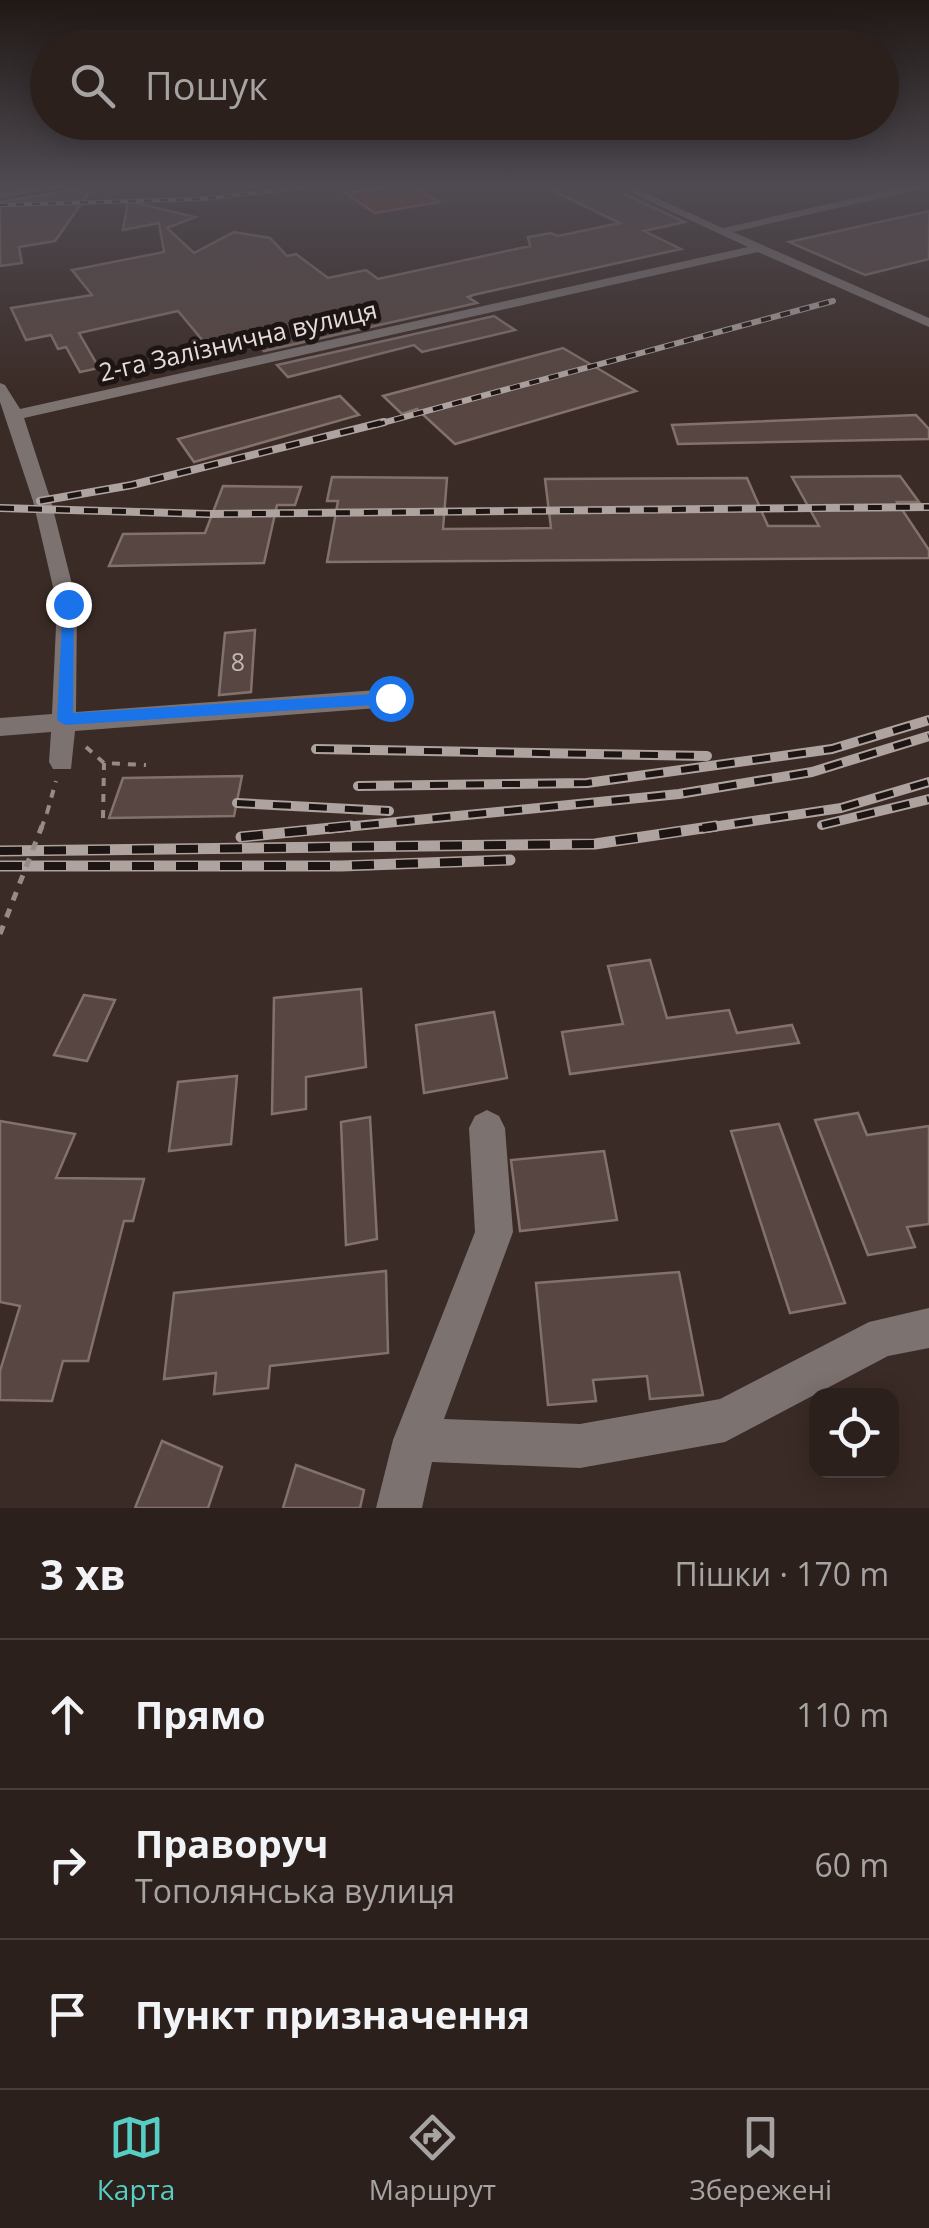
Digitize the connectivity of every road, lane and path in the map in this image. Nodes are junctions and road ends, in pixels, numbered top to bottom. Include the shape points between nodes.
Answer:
1 (730, 254) edge
2 (773, 254) edge
3 (929, 323) edge
4 (0, 388) edge
5 (14, 414) junction
6 (390, 698) dead end
7 (65, 720) junction
8 (0, 727) edge
9 (62, 762) joint
10 (104, 763) junction
11 (146, 764) dead end
12 (102, 818) dead end
13 (0, 934) edge
14 (486, 1128) dead end
15 (929, 1328) edge
16 (415, 1440) junction
17 (399, 1508) edge

1 - 5 street, 2-га Залізнична вулиця
2 - 3 street
4 - 5 street
5 - 7 street via 68,604
6 - 7 street
7 - 8 street
7 - 9 street
7 - 10 path via 80,744
9 - 13 path, bridge
10 - 11 path
10 - 12 path
14 - 16 street via 494,1232
15 - 16 street via 883,1336 725,1420 580,1446
16 - 17 street

